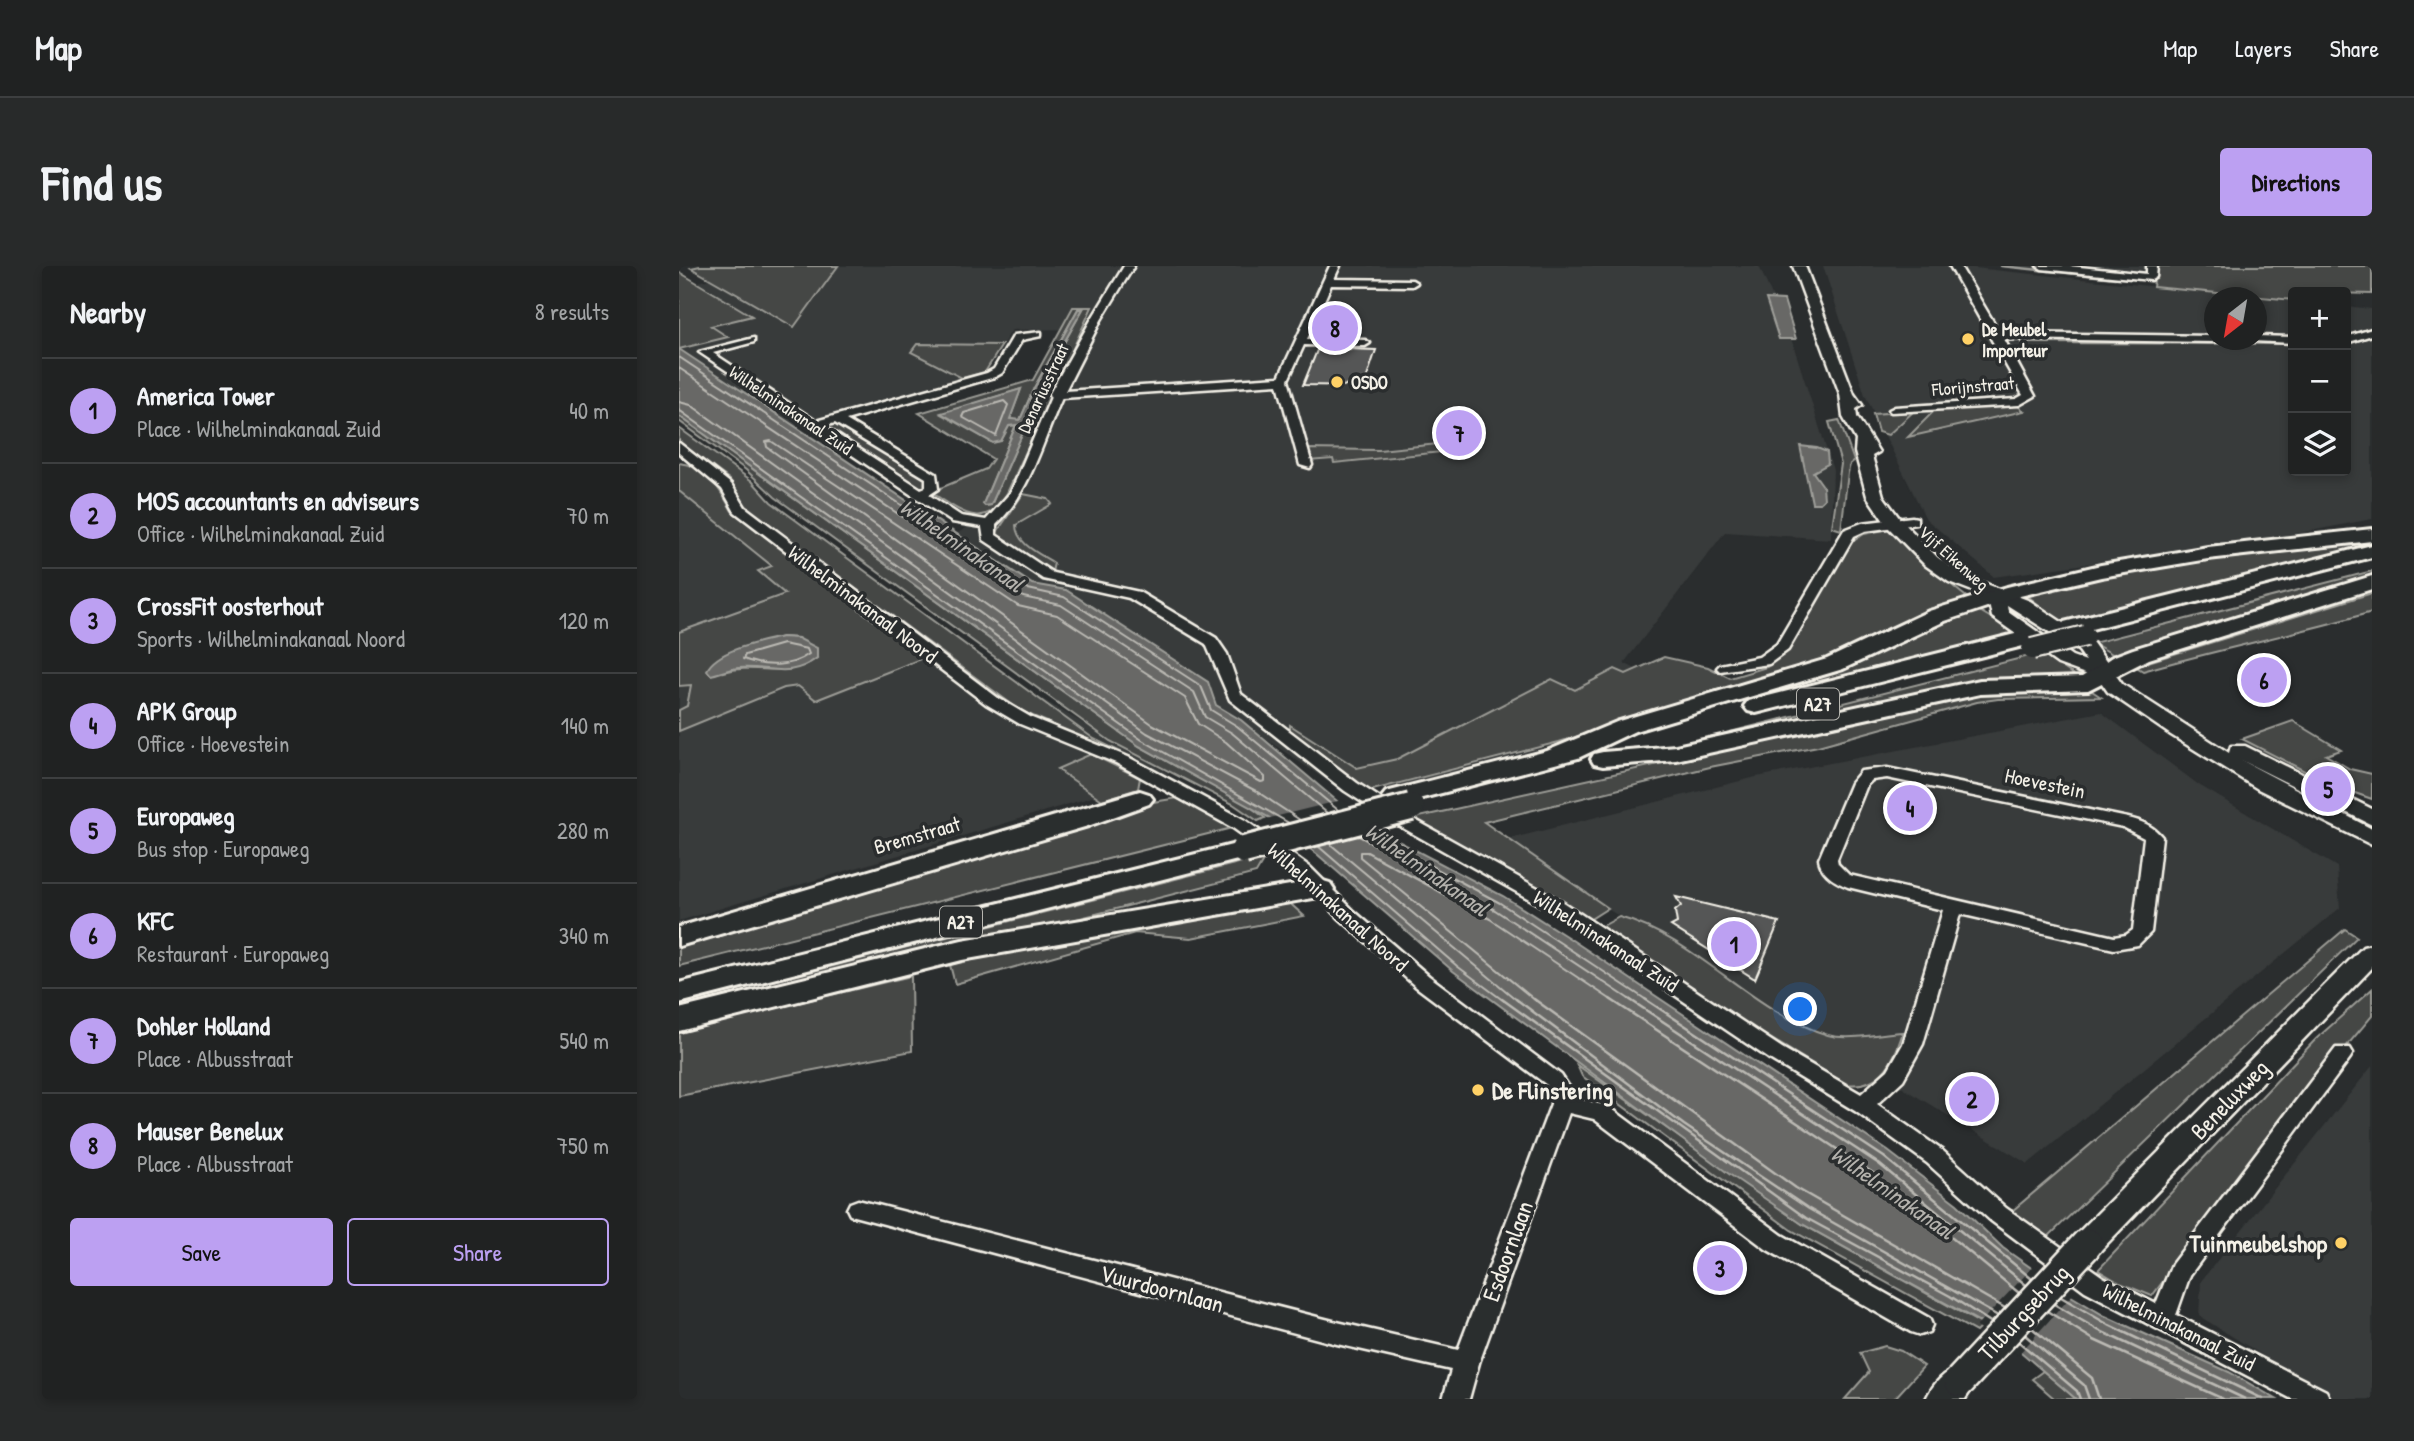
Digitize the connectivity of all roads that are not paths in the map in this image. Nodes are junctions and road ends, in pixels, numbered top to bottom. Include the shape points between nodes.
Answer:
1 (1129, 266) edge
2 (1335, 266) edge
3 (1799, 266) edge
4 (1955, 266) edge
5 (2042, 266) edge
6 (2152, 266) edge
7 (1329, 282) junction
8 (1412, 283) dead end
9 (2372, 332) edge
10 (1037, 334) dead end
11 (1997, 336) junction
12 (2351, 338) edge
13 (2204, 339) edge
14 (2267, 339) edge
15 (750, 340) dead end
16 (2288, 340) edge
17 (1302, 342) junction
18 (1364, 343) dead end
19 (1283, 380) junction
20 (1055, 395) junction
21 (1895, 410) dead end
22 (837, 419) junction
23 (815, 425) junction
24 (683, 455) edge
25 (1305, 465) dead end
26 (919, 495) junction
27 (1903, 522) junction
28 (989, 524) junction
29 (2372, 535) edge
30 (2372, 551) edge
31 (2372, 562) edge
32 (2372, 582) edge
33 (1997, 597) junction
34 (2078, 631) junction
35 (2026, 644) junction
36 (1725, 668) dead end
37 (2103, 673) junction
38 (1554, 757) junction
39 (1603, 759) junction
40 (1164, 783) junction
41 (1140, 799) junction
42 (1403, 802) junction
43 (2372, 818) edge
44 (2372, 838) edge
45 (1236, 844) junction
46 (1320, 888) junction
47 (1953, 906) junction
48 (679, 928) edge
49 (679, 937) edge
50 (2372, 954) edge
51 (679, 975) edge
52 (679, 993) edge
53 (679, 1020) edge
54 (2343, 1053) dead end
55 (1562, 1104) junction
56 (1863, 1105) junction
57 (858, 1209) dead end
58 (2087, 1244) joint
59 (2162, 1320) junction
60 (1920, 1325) dead end
61 (1466, 1363) junction
62 (1951, 1390) edge
63 (1456, 1399) edge
64 (2317, 1399) edge

1 - 20 street, Denariusstraat
2 - 7 street
3 - 27 main road, Vijf Eikenweg via 1847,394 1850,417 1860,433 1875,496
4 - 11 street, Florijnstraat
5 - 6 street via 2151,277
7 - 8 street
7 - 17 street
9 - 12 street
10 - 22 street via 1018,337 991,375
11 - 13 street
11 - 21 street, Florijnstraat via 2027,399
14 - 16 street
15 - 23 street, Wilhelminakanaal Zuid via 704,352
17 - 18 street
17 - 19 street
19 - 20 street
19 - 25 street
20 - 28 street, Denariusstraat via 1017,492
22 - 23 street
22 - 26 street, Wilhelminakanaal Zuid via 932,477 932,489
23 - 26 street, Wilhelminakanaal Zuid
24 - 40 street, Wilhelminakanaal Noord via 727,487 740,509 992,701
26 - 28 street, Wilhelminakanaal Zuid via 957,519
27 - 33 main road, Vijf Eikenweg
27 - 36 street via 1849,533 1783,647 1764,660
28 - 56 street, Wilhelminakanaal Zuid via 989,537 1048,576 1134,595 1211,641 1235,697 1352,787 1429,837 1591,927 1775,1053
29 - 33 highway, A27 via 2208,553 2101,571
30 - 34 highway, A27
31 - 34 highway, A27
32 - 37 highway, A27 via 2141,654
33 - 37 main road, Vijf Eikenweg via 1999,613 2071,664
33 - 38 highway, A27 via 1937,616 1835,664 1627,726
34 - 35 highway, A27, bridge
35 - 38 highway, A27
35 - 39 highway, A27
37 - 39 highway, A27 via 2088,682 2066,686 1980,687 1944,693 1676,753
37 - 43 main road, Vijf Eikenweg via 2128,682 2282,775
37 - 44 main road via 2115,688 2229,763
38 - 42 highway, A27
39 - 42 highway, A27
40 - 41 street, Bremstraat
40 - 46 street, Wilhelminakanaal Noord via 1239,824
41 - 48 street, Bremstraat via 1125,797
41 - 49 highway
42 - 45 highway, A27, bridge
45 - 51 highway, A27
45 - 52 highway, A27
46 - 53 highway, A27 via 963,950
46 - 55 street, Wilhelminakanaal Noord via 1422,981 1554,1080
47 - 47 street, Hoevestein via 1854,883 1831,870 1828,859 1862,779 1887,773 2128,823 2153,837 2142,932 2131,941 2114,943
47 - 56 street via 1913,1044 1896,1075
50 - 58 main road, Beneluxweg
54 - 59 street via 2180,1271
55 - 60 street via 1600,1112 1774,1242
55 - 61 street, Esdoornlaan
56 - 59 street, Wilhelminakanaal Zuid via 1935,1157 2042,1248 2094,1284
57 - 61 street, Vuurdoornlaan
58 - 62 main road, Tilburgsebrug, bridge
59 - 64 street, Wilhelminakanaal Zuid
61 - 63 street, Esdoornlaan

